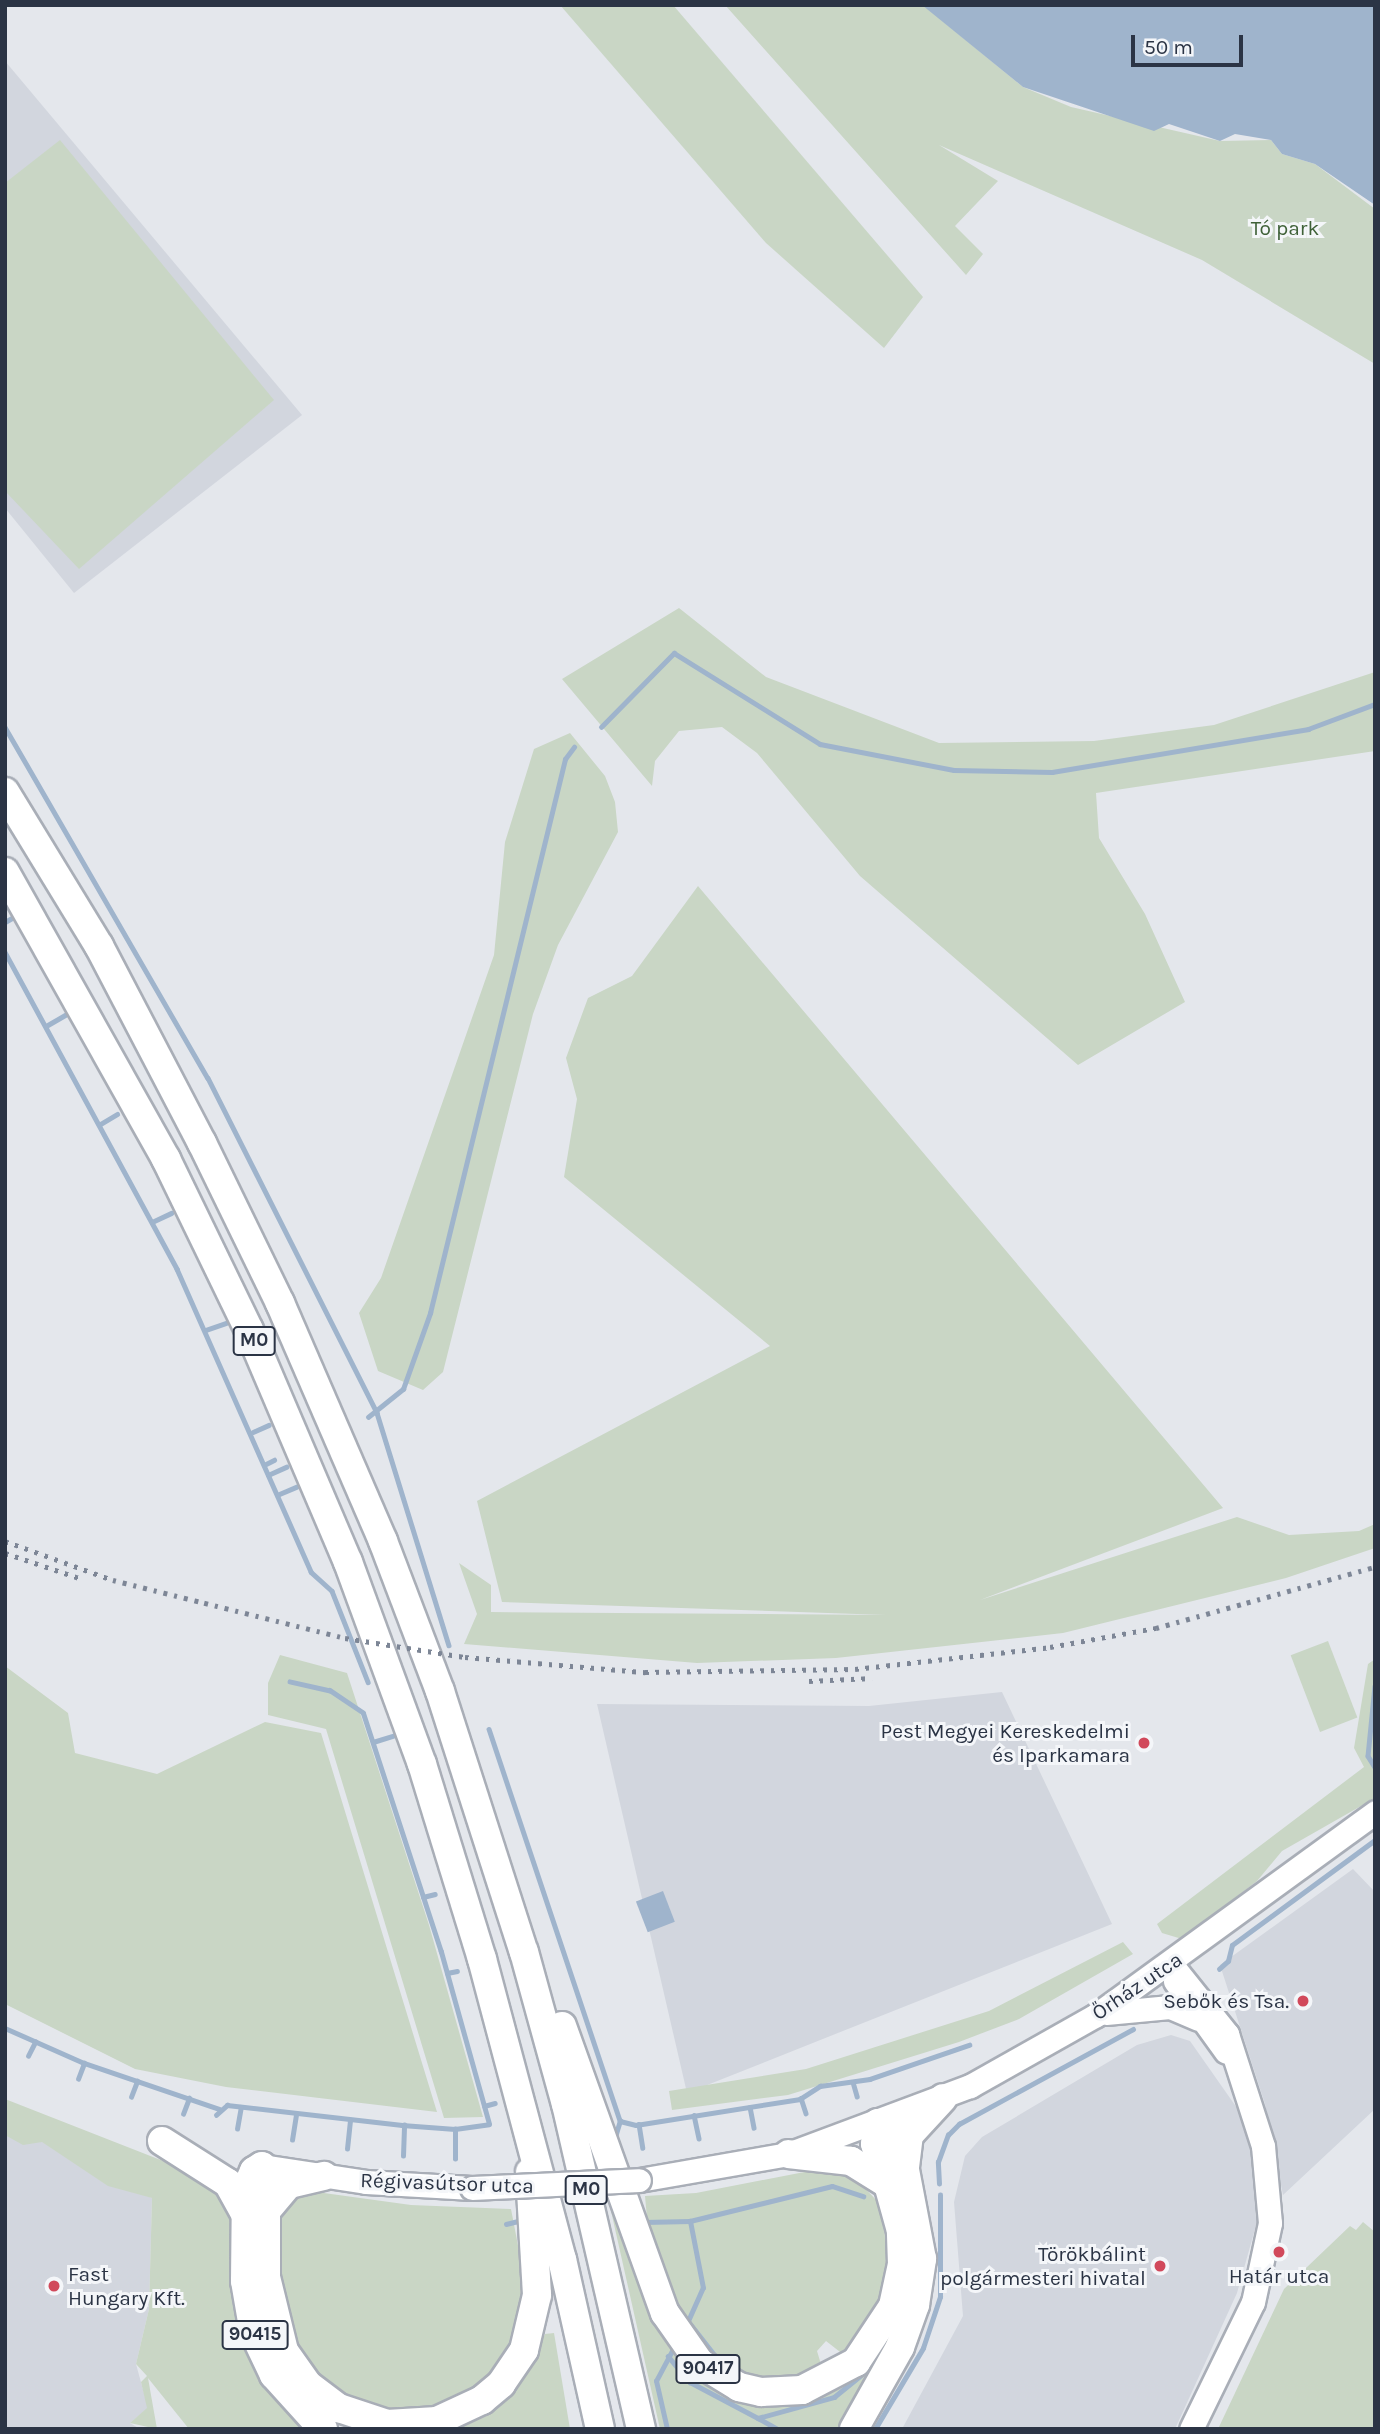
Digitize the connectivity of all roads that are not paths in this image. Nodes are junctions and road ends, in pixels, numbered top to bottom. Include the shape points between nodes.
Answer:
1 (5, 792) edge
2 (5, 872) edge
3 (1375, 1812) edge
4 (1211, 1934) junction
5 (524, 1952) junction
6 (1171, 1964) junction
7 (1200, 2008) junction
8 (1096, 2015) junction
9 (943, 2098) junction
10 (877, 2123) junction
11 (530, 2134) junction
12 (162, 2141) dead end
13 (788, 2154) junction
14 (262, 2166) joint
15 (324, 2176) junction
16 (897, 2177) junction
17 (257, 2215) junction
18 (323, 2429) edge
19 (600, 2429) edge
20 (641, 2429) edge
21 (855, 2429) edge
22 (1191, 2429) edge

1 - 5 highway, M0 via 132,1007 280,1303 383,1541 440,1691
2 - 11 highway, M0 via 166,1159 249,1330 330,1517 442,1825
3 - 4 street, Őrház utca
4 - 6 street, Őrház utca
4 - 7 street via 1199,1962
5 - 16 highway, 90417 via 546,1980 660,2302 682,2342 716,2375 761,2392 802,2390 839,2374 868,2348 893,2306 902,2264
5 - 20 highway, M0 via 566,2104
6 - 7 street
6 - 8 street, Őrház utca
7 - 8 street via 1153,2007
7 - 22 street via 1227,2034 1263,2146 1270,2223 1252,2302
8 - 9 street, Őrház utca
9 - 10 street, Őrház utca
9 - 16 highway via 909,2135
10 - 13 street, Régivasútsor utca
10 - 16 highway via 893,2139
11 - 17 highway via 530,2216 537,2295 532,2328 501,2384 482,2400 437,2421 387,2424 362,2418 339,2408 297,2372 269,2308
11 - 19 highway, M0
12 - 17 highway, 90415 via 228,2183
13 - 15 street, Régivasútsor utca, bridge via 639,2180 472,2188
13 - 16 highway via 851,2161
14 - 15 street, Régivasútsor utca
14 - 17 highway, 90415 via 247,2183
15 - 17 highway via 289,2184
16 - 21 highway via 922,2259 915,2305 900,2347
17 - 18 highway, 90415 via 245,2281 254,2333 274,2375

